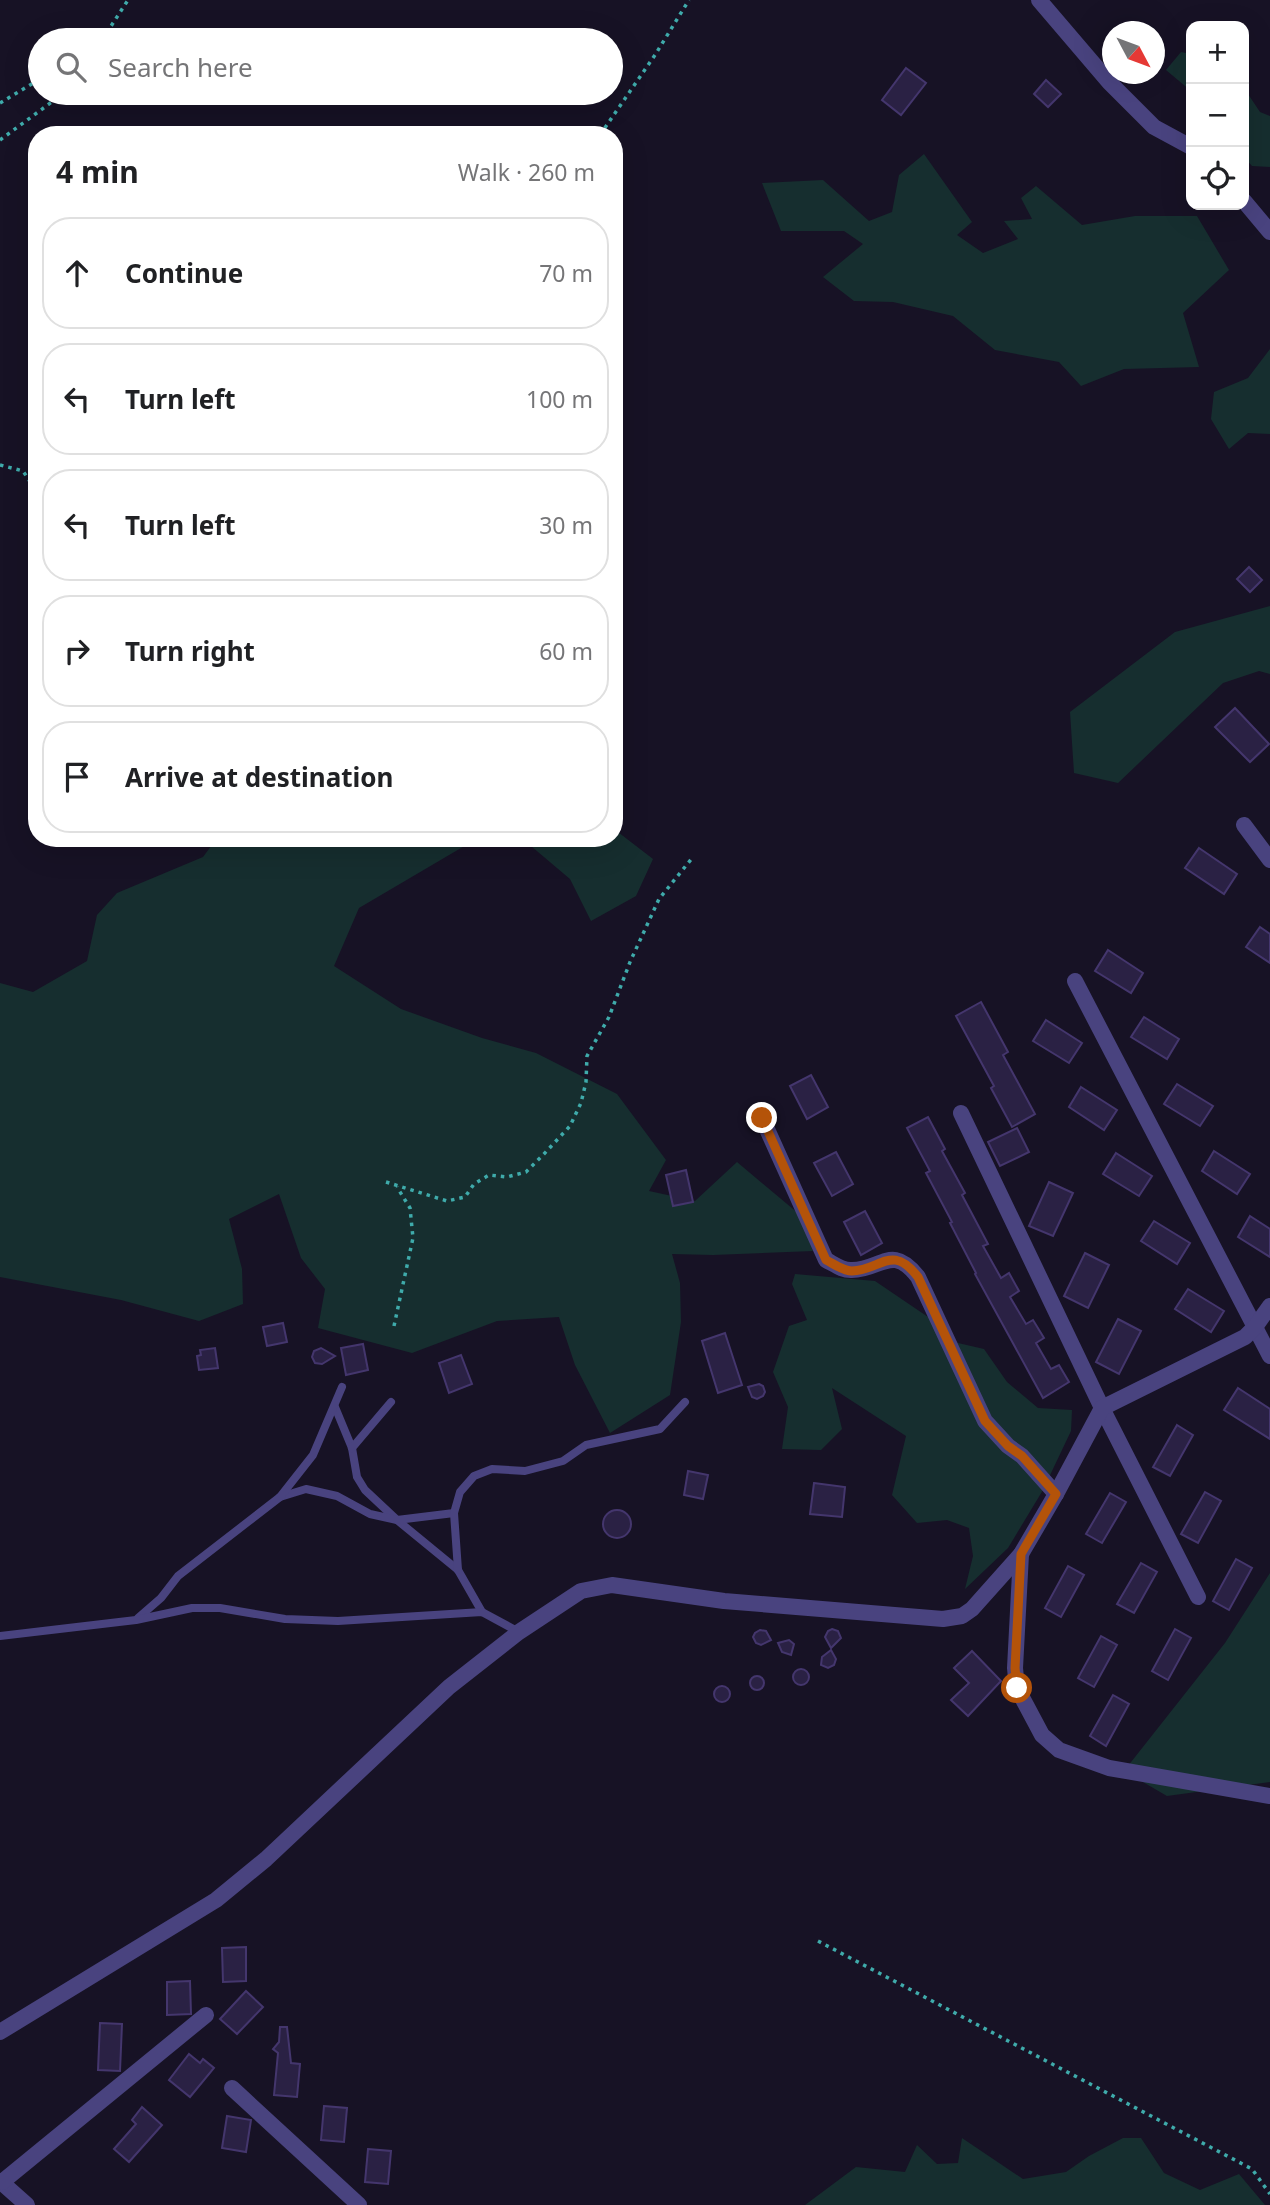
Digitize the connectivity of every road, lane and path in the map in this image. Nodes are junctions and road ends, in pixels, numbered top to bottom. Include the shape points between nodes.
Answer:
1 (128, 0) edge
2 (689, 0) edge
3 (1039, 0) edge
4 (110, 28) edge
5 (28, 86) edge
6 (623, 102) edge
7 (0, 103) edge
8 (48, 105) edge
9 (621, 105) edge
10 (606, 126) edge
11 (0, 140) edge
12 (1186, 144) edge
13 (1249, 207) edge
14 (1270, 232) edge
15 (0, 465) edge
16 (28, 478) edge
17 (1244, 825) dead end
18 (693, 857) dead end
19 (1270, 860) edge
20 (1075, 981) dead end
21 (961, 1113) dead end
22 (762, 1118) dead end
23 (386, 1182) dead end
24 (396, 1185) junction
25 (1270, 1306) edge
26 (394, 1326) dead end
27 (1255, 1327) junction
28 (1270, 1356) edge
29 (342, 1387) dead end
30 (391, 1402) dead end
31 (685, 1402) dead end
32 (335, 1407) junction
33 (1102, 1408) junction
34 (352, 1448) junction
35 (1056, 1494) junction
36 (280, 1497) junction
37 (454, 1513) junction
38 (397, 1520) junction
39 (1021, 1554) junction
40 (458, 1570) junction
41 (1198, 1597) dead end
42 (482, 1612) junction
43 (135, 1619) junction
44 (519, 1632) junction
45 (0, 1636) edge
46 (1270, 1797) edge
47 (818, 1941) dead end
48 (206, 2015) dead end
49 (0, 2032) edge
50 (232, 2088) dead end
51 (1, 2182) edge
52 (1270, 2194) edge
53 (27, 2205) edge
54 (359, 2205) edge

1 - 4 path
2 - 6 path
3 - 12 street via 1154,127
5 - 7 path
8 - 11 path
9 - 10 path
13 - 14 street
15 - 16 path via 23,471
17 - 19 street
18 - 24 path via 659,899 648,922 609,1017 587,1056 582,1103 570,1126 526,1172 489,1175 474,1184 465,1197 447,1201
20 - 27 street
21 - 33 street
22 - 35 street via 826,1260 853,1271 884,1261 909,1265 985,1421
23 - 24 path
24 - 26 path via 410,1208 413,1238
25 - 27 street
27 - 28 street
27 - 33 street via 1245,1337
29 - 32 lane
30 - 34 lane
31 - 37 lane via 660,1429 586,1445 563,1461 525,1471 492,1469 474,1476 460,1493
32 - 34 lane
32 - 36 lane via 313,1455
33 - 35 street
33 - 41 street
34 - 38 lane via 357,1477
35 - 39 street
36 - 38 lane via 306,1489
36 - 43 lane via 178,1576 161,1598
37 - 38 lane
37 - 40 lane
38 - 40 lane
39 - 44 street via 972,1609 943,1619 724,1601 612,1585 581,1591
39 - 46 street via 1017,1688 1042,1735 1059,1750 1109,1768
40 - 42 lane
42 - 43 lane via 338,1621 192,1608
42 - 44 lane
43 - 45 lane
44 - 49 street via 449,1687 216,1900
47 - 52 path via 1252,2169
48 - 51 street
50 - 54 street
51 - 53 street

